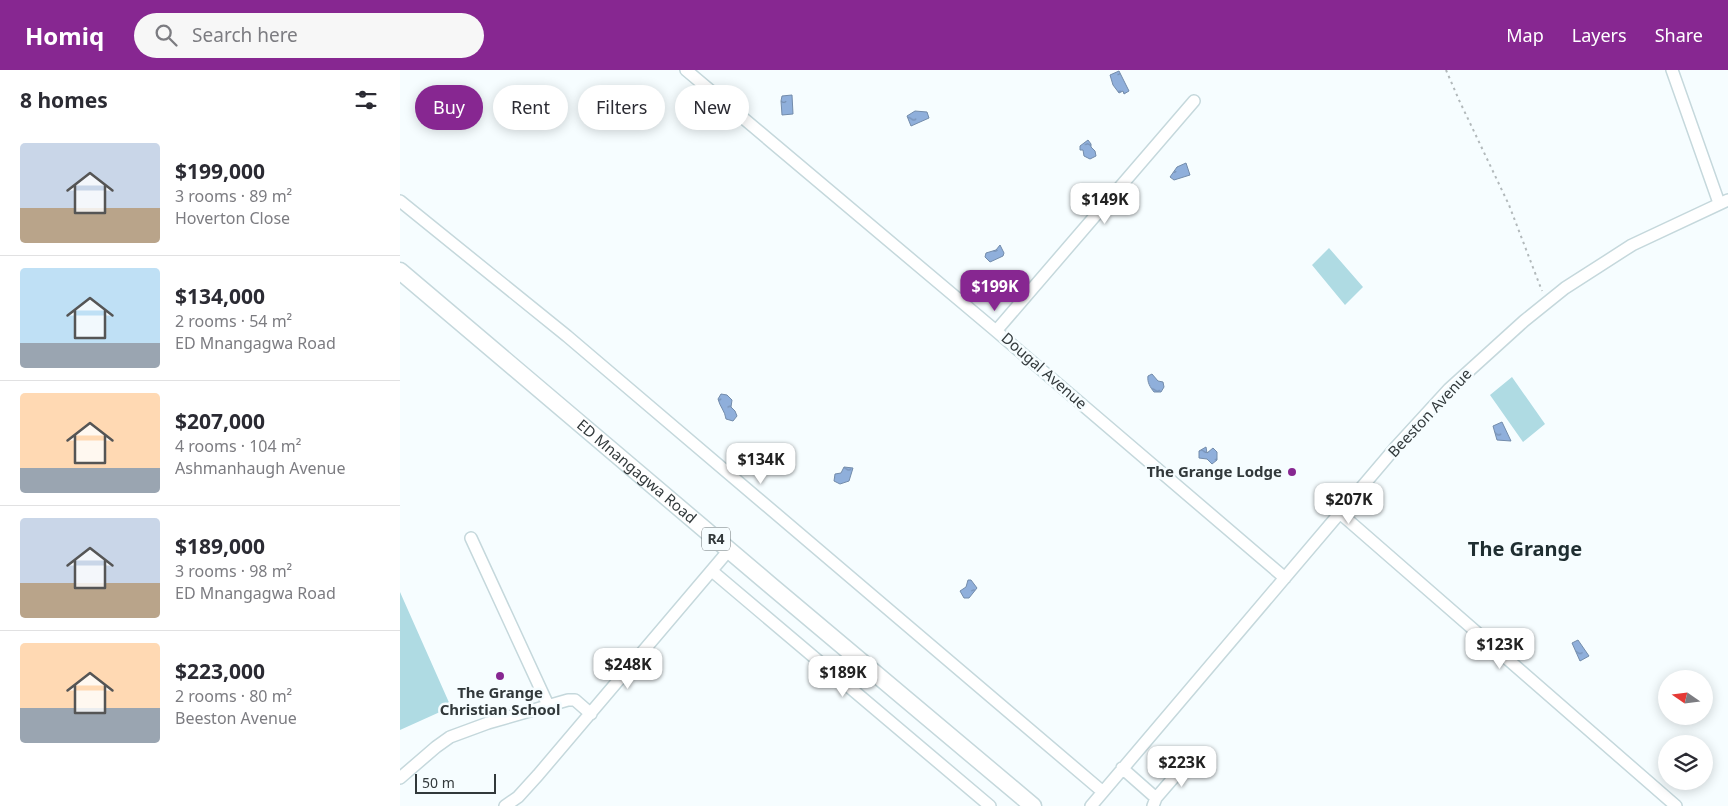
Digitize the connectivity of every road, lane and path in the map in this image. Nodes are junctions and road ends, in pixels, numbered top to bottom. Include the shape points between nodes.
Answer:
1 (686, 70) edge
2 (1446, 70) edge
3 (1672, 70) edge
4 (1194, 101) dead end
5 (400, 201) edge
6 (1723, 202) edge
7 (400, 271) edge
8 (1547, 303) junction
9 (996, 331) junction
10 (1341, 514) junction
11 (471, 538) dead end
12 (729, 550) junction
13 (712, 570) junction
14 (1285, 578) junction
15 (548, 705) junction
16 (591, 714) junction
17 (1188, 761) dead end
18 (1122, 768) junction
19 (400, 778) edge
20 (1103, 792) junction
21 (1155, 802) edge
22 (505, 806) edge
23 (990, 806) edge
24 (1033, 806) edge
25 (1091, 806) edge
26 (1676, 806) edge

1 - 9 street, Dougal Avenue
2 - 8 path via 1509,205
3 - 6 street
4 - 9 street
5 - 20 street via 566,336
6 - 8 street, Beeston Avenue via 1632,245
7 - 12 highway, ED Mnangagwa Road / R4
8 - 10 street, Beeston Avenue via 1449,389
9 - 14 street, Dougal Avenue
10 - 14 street, Beeston Avenue
10 - 26 street
11 - 15 street
12 - 13 street
12 - 24 highway, ED Mnangagwa Road / R4
13 - 16 street
13 - 23 street
14 - 18 street, Beeston Avenue
15 - 16 street via 575,700
15 - 19 street via 450,737
16 - 22 street via 538,775
17 - 21 street
18 - 20 street, Beeston Avenue
18 - 21 street
20 - 25 street, Beeston Avenue

